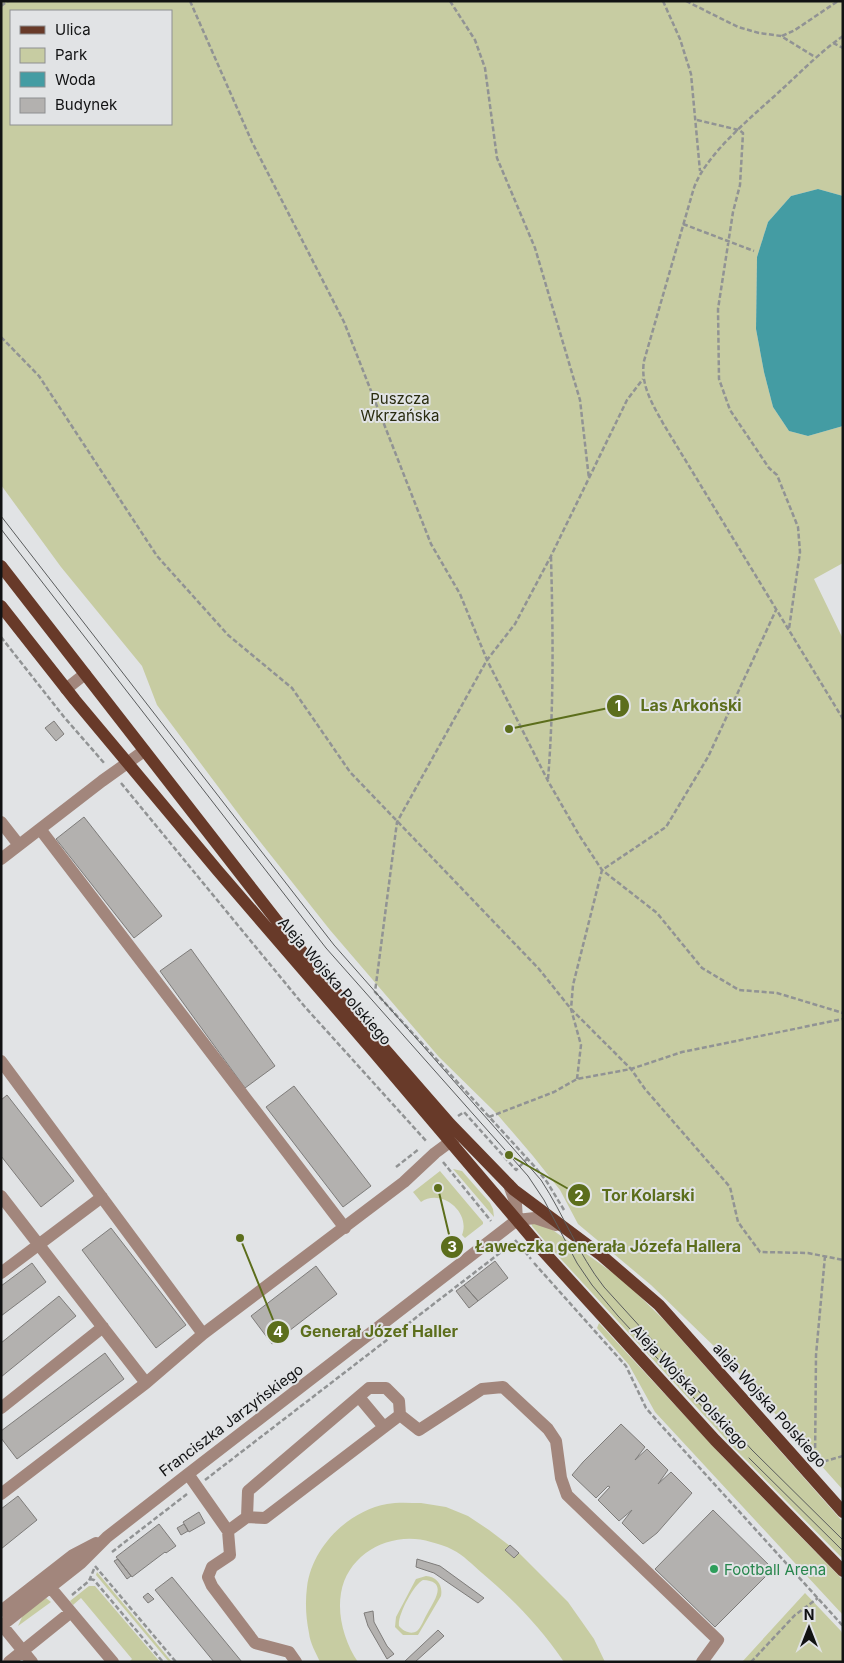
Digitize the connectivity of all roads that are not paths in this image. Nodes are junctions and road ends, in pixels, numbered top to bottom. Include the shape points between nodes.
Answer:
1 (1, 566) edge
2 (1, 606) edge
3 (85, 674) junction
4 (66, 689) junction
5 (144, 751) junction
6 (128, 763) junction
7 (1, 822) edge
8 (40, 829) junction
9 (18, 845) junction
10 (1, 859) edge
11 (1, 1061) edge
12 (5, 1075) edge
13 (455, 1138) junction
14 (509, 1185) junction
15 (1, 1196) edge
16 (102, 1197) junction
17 (517, 1220) junction
18 (561, 1226) junction
19 (345, 1228) junction
20 (39, 1245) junction
21 (1, 1273) edge
22 (103, 1327) junction
23 (203, 1334) junction
24 (694, 1343) joint
25 (146, 1383) junction
26 (359, 1397) junction
27 (1, 1408) edge
28 (400, 1415) junction
29 (384, 1427) junction
30 (188, 1474) junction
31 (1, 1494) edge
32 (843, 1512) edge
33 (247, 1517) junction
34 (228, 1531) junction
35 (843, 1571) edge
36 (47, 1583) junction
37 (67, 1607) junction
38 (1, 1611) edge
39 (2, 1625) edge
40 (23, 1651) junction
41 (10, 1662) edge
42 (32, 1662) edge
43 (113, 1662) edge
44 (296, 1662) edge
45 (702, 1662) edge

1 - 3 main road, Aleja Wojska Polskiego
2 - 4 main road, Aleja Wojska Polskiego
3 - 4 street
3 - 5 main road, Aleja Wojska Polskiego
4 - 6 main road, Aleja Wojska Polskiego
5 - 6 street
5 - 13 main road, Aleja Wojska Polskiego via 284,930
6 - 8 street
6 - 13 main road, Aleja Wojska Polskiego via 218,871
7 - 9 street
8 - 9 street
8 - 19 street
9 - 10 street
11 - 12 street
12 - 16 street
13 - 14 main road, Aleja Wojska Polskiego
13 - 17 main road, Aleja Wojska Polskiego
13 - 19 street
14 - 17 street, Aleja Wojska Polskiego via 516,1204
14 - 18 main road, Aleja Wojska Polskiego
15 - 20 street
16 - 20 street
16 - 23 street
17 - 18 street, Aleja Wojska Polskiego via 536,1218
17 - 30 street, Franciszka Jarzyńskiego
17 - 35 main road, Aleja Wojska Polskiego via 716,1440
18 - 24 main road, Aleja Wojska Polskiego via 640,1286
19 - 23 street
20 - 21 street
20 - 22 street
22 - 25 street
22 - 27 street
23 - 25 street
24 - 32 main road, aleja Wojska Polskiego
25 - 31 street
26 - 28 street via 370,1388 386,1388 399,1401
26 - 29 street
26 - 33 street via 248,1491
28 - 29 street
28 - 45 street via 419,1430 482,1389 503,1387 548,1429 556,1441 567,1495 718,1640
29 - 33 street via 265,1518
30 - 34 street
30 - 36 street, Franciszka Jarzyńskiego via 108,1537 73,1554
33 - 34 street
34 - 44 street via 230,1555 212,1567 208,1577 212,1586 255,1643 289,1652
36 - 37 street
36 - 38 street, Franciszka Jarzyńskiego
36 - 39 street, Franciszka Jarzyńskiego
37 - 40 street
37 - 43 street
39 - 40 street
40 - 41 street
40 - 42 street

